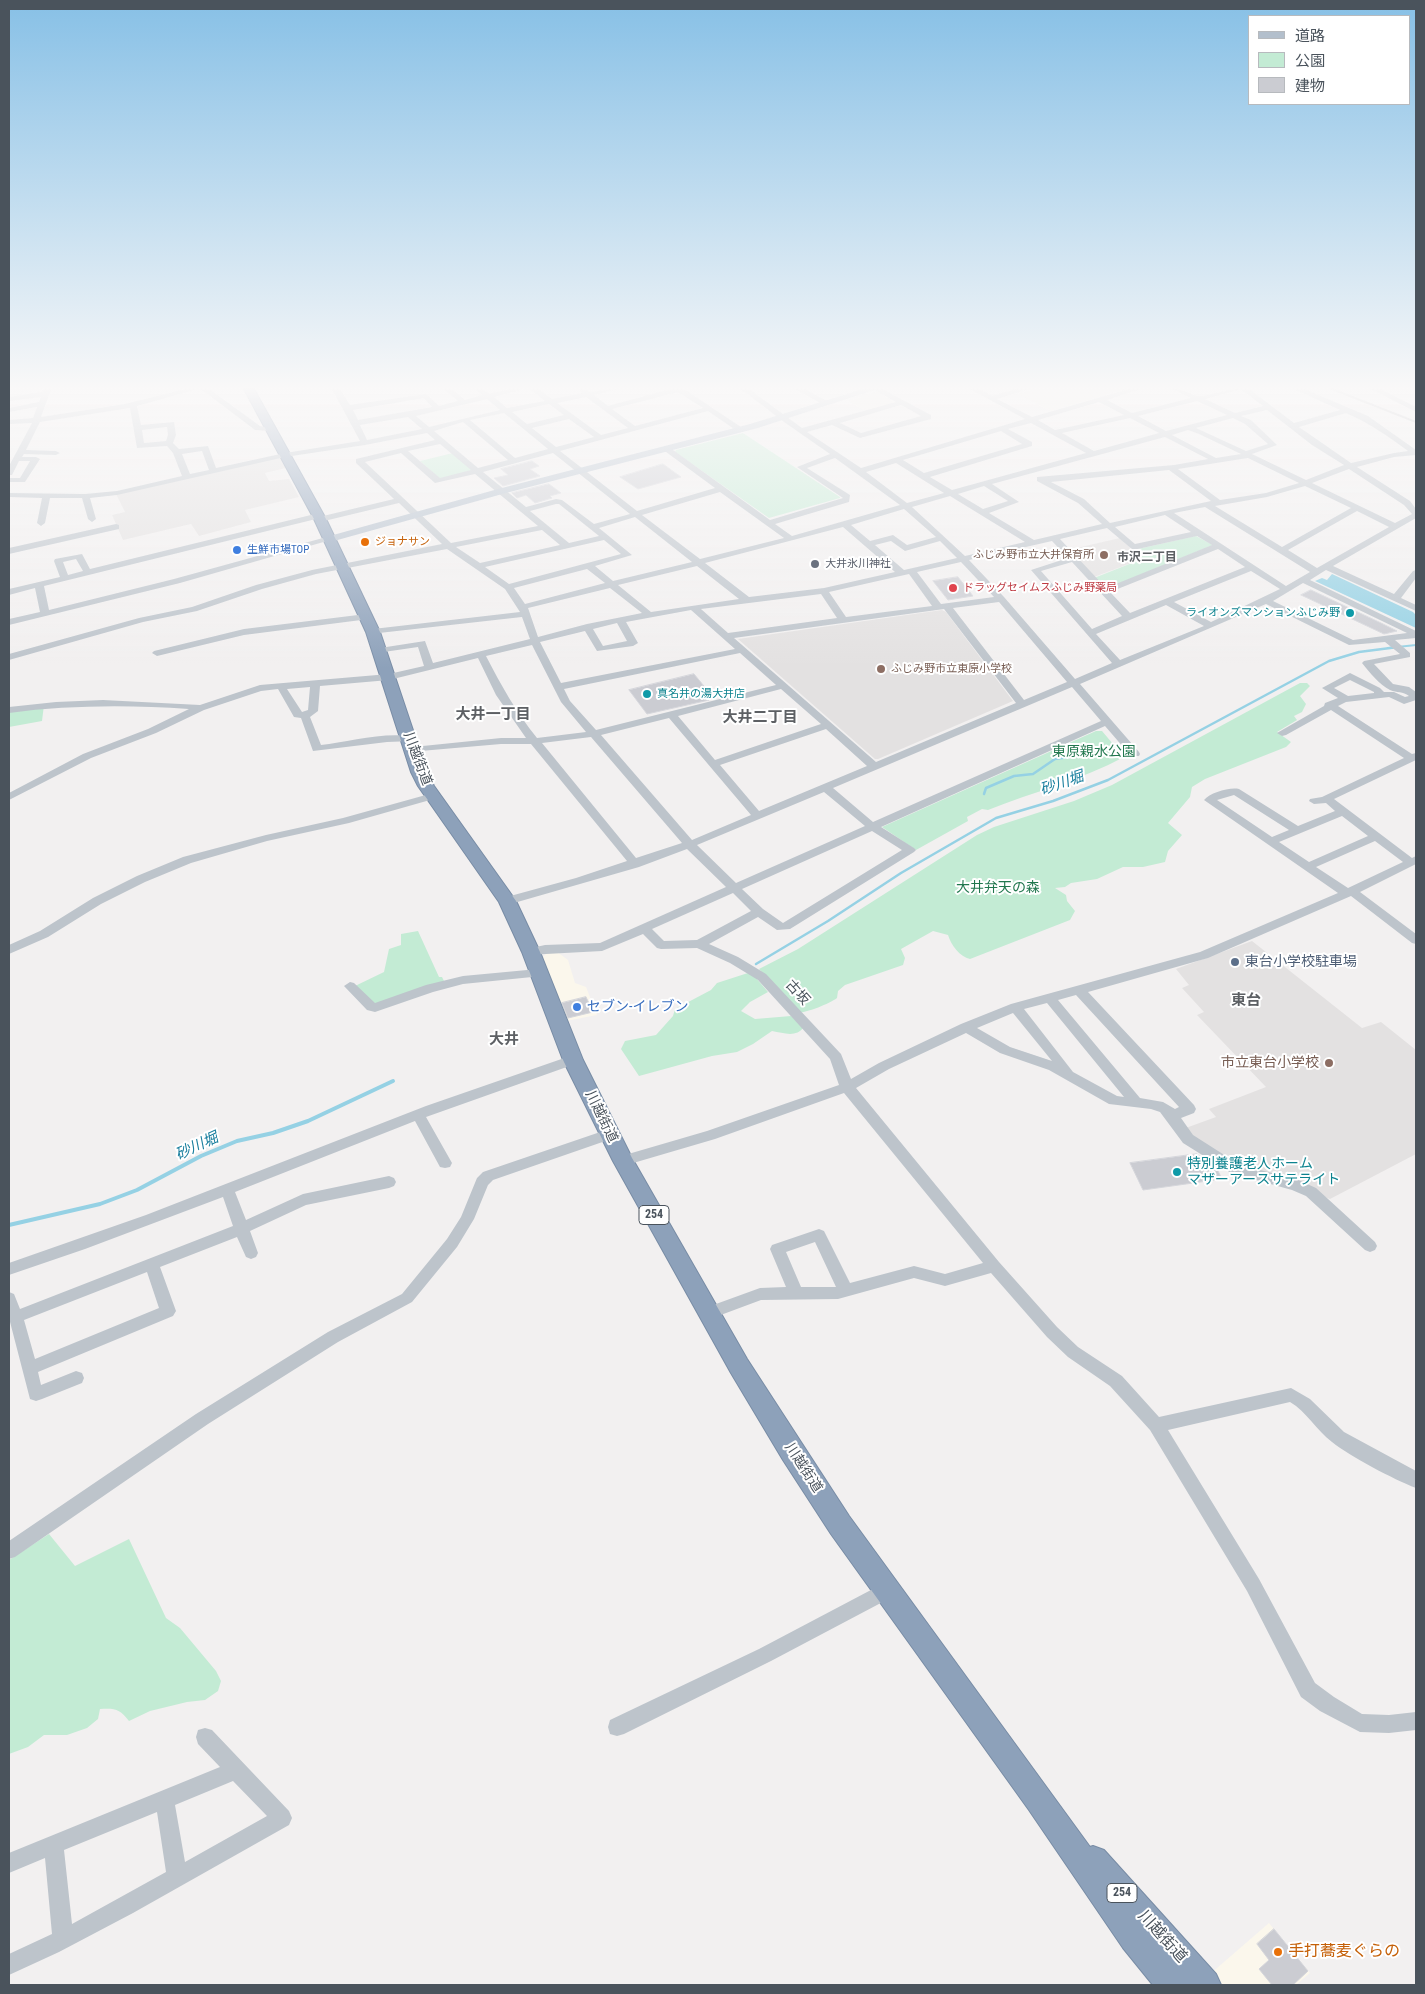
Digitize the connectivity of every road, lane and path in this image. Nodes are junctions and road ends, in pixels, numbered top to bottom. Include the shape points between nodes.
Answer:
1 (164, 482) edge
2 (300, 482) edge
3 (381, 482) edge
4 (491, 482) edge
5 (537, 482) edge
6 (594, 482) edge
7 (712, 482) edge
8 (824, 482) edge
9 (874, 482) edge
10 (933, 482) edge
11 (988, 482) edge
12 (1046, 482) edge
13 (1190, 482) edge
14 (1375, 482) edge
15 (985, 483) junction
16 (1305, 483) joint
17 (722, 489) junction
18 (502, 491) junction
19 (950, 493) junction
20 (9, 495) edge
21 (47, 495) junction
22 (85, 496) junction
23 (400, 500) junction
24 (1217, 502) junction
25 (1206, 504) junction
26 (906, 505) junction
27 (1357, 508) junction
28 (525, 510) junction
29 (982, 512) junction
30 (1166, 512) junction
31 (636, 514) junction
32 (1416, 514) edge
33 (416, 515) junction
34 (319, 517) junction
35 (92, 519) dead end
36 (41, 523) dead end
37 (768, 523) junction
38 (844, 523) junction
39 (1108, 525) junction
40 (544, 526) junction
41 (116, 527) dead end
42 (593, 527) junction
43 (1396, 527) junction
44 (1198, 533) junction
45 (606, 537) junction
46 (942, 538) junction
47 (1054, 538) junction
48 (330, 539) junction
49 (791, 539) junction
50 (1032, 542) junction
51 (868, 544) junction
52 (448, 545) junction
53 (567, 546) junction
54 (1218, 546) junction
55 (1282, 550) junction
56 (9, 551) edge
57 (964, 559) junction
58 (1074, 560) junction
59 (699, 563) junction
60 (342, 566) junction
61 (478, 566) junction
62 (589, 566) junction
63 (1252, 567) junction
64 (1326, 567) junction
65 (906, 572) junction
66 (1317, 572) junction
67 (88, 573) junction
68 (1416, 573) edge
69 (65, 579) junction
70 (1303, 580) junction
71 (612, 584) junction
72 (39, 585) junction
73 (508, 587) junction
74 (1287, 590) junction
75 (824, 591) junction
76 (9, 592) edge
77 (1103, 592) junction
78 (1001, 599) junction
79 (1395, 599) junction
80 (747, 600) junction
81 (1266, 601) junction
82 (1167, 602) junction
83 (693, 607) junction
84 (943, 607) junction
85 (1416, 608) edge
86 (525, 610) junction
87 (45, 613) junction
88 (648, 614) junction
89 (1128, 617) junction
90 (620, 620) junction
91 (843, 620) junction
92 (9, 622) edge
93 (1211, 626) junction
94 (586, 627) junction
95 (373, 633) junction
96 (1090, 633) junction
97 (1416, 634) edge
98 (727, 636) junction
99 (535, 641) junction
100 (1390, 641) junction
101 (742, 650) junction
102 (157, 653) dead end
103 (480, 653) junction
104 (9, 657) edge
105 (1118, 664) junction
106 (429, 667) junction
107 (389, 677) junction
108 (315, 684) junction
109 (1074, 684) junction
110 (280, 686) junction
111 (782, 686) junction
112 (557, 687) junction
113 (1381, 694) junction
114 (1416, 697) edge
115 (1347, 698) junction
116 (1022, 704) junction
117 (1329, 705) junction
118 (200, 708) junction
119 (9, 710) edge
120 (672, 715) junction
121 (305, 716) junction
122 (1106, 722) junction
123 (826, 726) junction
124 (1282, 733) dead end
125 (594, 734) junction
126 (536, 741) junction
127 (411, 745) junction
128 (1135, 754) dead end
129 (1414, 757) edge
130 (713, 764) junction
131 (875, 767) junction
132 (826, 788) junction
133 (433, 796) junction
134 (9, 797) edge
135 (1328, 800) junction
136 (1314, 801) dead end
137 (1342, 812) junction
138 (758, 817) junction
139 (872, 826) junction
140 (1296, 830) junction
141 (1375, 837) junction
142 (1272, 841) junction
143 (690, 844) junction
144 (1413, 861) edge
145 (635, 864) junction
146 (1309, 866) junction
147 (732, 888) junction
148 (1349, 892) junction
149 (507, 901) junction
150 (759, 912) junction
151 (644, 928) junction
152 (1416, 940) edge
153 (700, 944) junction
154 (9, 950) edge
155 (531, 952) junction
156 (538, 973) junction
157 (350, 986) dead end
158 (1078, 989) junction
159 (1049, 997) junction
160 (1015, 1007) junction
161 (966, 1027) junction
162 (573, 1060) junction
163 (1072, 1077) junction
164 (847, 1087) junction
165 (1137, 1103) junction
166 (418, 1115) junction
167 (1172, 1116) junction
168 (610, 1134) junction
169 (623, 1161) junction
170 (445, 1163) dead end
171 (389, 1182) dead end
172 (227, 1190) junction
173 (241, 1229) junction
174 (1370, 1246) dead end
175 (251, 1253) dead end
176 (152, 1264) junction
177 (994, 1266) junction
178 (9, 1269) edge
179 (846, 1291) junction
180 (796, 1294) junction
181 (9, 1298) edge
182 (710, 1313) junction
183 (16, 1317) junction
184 (30, 1368) junction
185 (76, 1378) dead end
186 (1156, 1426) junction
187 (1416, 1480) edge
188 (9, 1550) edge
189 (888, 1590) junction
190 (1416, 1721) edge
191 (617, 1727) dead end
192 (204, 1737) dead end
193 (236, 1770) junction
194 (164, 1799) junction
195 (1038, 1800) junction
196 (54, 1846) junction
197 (9, 1863) edge
198 (176, 1876) junction
199 (63, 1939) junction
200 (9, 1965) edge
201 (1173, 1985) edge
202 (1205, 1985) edge

1 - 22 street via 117,493
2 - 34 highway, 川越街道 / 254
3 - 23 street
4 - 18 street
5 - 18 main road
6 - 31 street
7 - 17 street
8 - 37 street via 847,497 846,500
9 - 26 street
10 - 19 street
11 - 15 street
12 - 39 street via 1081,500
13 - 24 street
14 - 32 street via 1407,503
15 - 19 street
15 - 29 street via 1015,502
16 - 24 street via 1266,495
16 - 27 street
17 - 31 street
17 - 37 street
18 - 28 street
18 - 33 main road
19 - 26 street
19 - 29 street
20 - 21 street
21 - 22 street
21 - 36 street
22 - 35 street
23 - 33 street
23 - 34 street
24 - 25 street
25 - 30 street
25 - 55 street
26 - 38 street
26 - 46 street
27 - 43 street
27 - 55 street
28 - 40 street
28 - 42 street via 560,501
29 - 50 street
30 - 39 street
30 - 44 street
31 - 42 street
31 - 59 street
32 - 43 street
33 - 48 main road
33 - 52 street
34 - 48 highway, 川越街道 / 254
34 - 67 street
37 - 49 street
38 - 49 street
38 - 51 street
39 - 44 street via 1134,547
39 - 47 street
40 - 52 street
40 - 53 street
41 - 56 street
42 - 45 street
43 - 64 street
44 - 54 street
45 - 53 street
45 - 62 street via 627,556
46 - 51 street via 905,548 893,538
46 - 57 street
47 - 50 street
47 - 58 street
48 - 60 highway, 川越街道 / 254
48 - 87 street
49 - 59 street
50 - 57 street
51 - 65 street
52 - 60 street
52 - 61 street
53 - 61 street
54 - 63 street
54 - 77 street
55 - 66 street
57 - 65 street
57 - 78 street
58 - 77 street
58 - 96 street via 1035,570
59 - 71 street
59 - 80 street
60 - 95 highway, 川越街道 / 254
60 - 104 street
61 - 73 street
62 - 71 street
62 - 73 street
63 - 74 street
63 - 82 street
64 - 66 street
64 - 79 street
65 - 75 street
65 - 84 street
66 - 70 street
67 - 69 street
67 - 69 street via 79,556 58,561
68 - 79 street
69 - 72 street
70 - 74 street
70 - 97 street
71 - 86 street
71 - 88 street
72 - 76 street
72 - 87 street
73 - 86 street
74 - 81 street
75 - 80 street
75 - 91 street
77 - 89 street
78 - 84 street
78 - 109 street
79 - 85 street
80 - 83 street
81 - 93 street
81 - 100 street via 1352,643
82 - 89 street
82 - 93 street
83 - 88 street
83 - 98 street
84 - 91 street
84 - 116 street
86 - 95 street
86 - 99 street
87 - 92 street
88 - 90 street
89 - 96 street
90 - 94 street
90 - 94 street via 633,643 600,649
91 - 98 street
93 - 105 street
94 - 99 street
95 - 102 street via 244,632
95 - 106 street via 422,643
95 - 107 highway, 川越街道 / 254
96 - 105 street
97 - 100 street
98 - 101 street
99 - 103 street
99 - 112 street
100 - 114 street via 1407,655 1368,663 1390,686 1406,689
101 - 111 street
101 - 112 street
103 - 106 street
103 - 126 street via 517,720
105 - 109 street
106 - 107 street
107 - 108 street
107 - 127 highway, 川越街道 / 254
108 - 110 street
108 - 121 street via 313,711
109 - 116 street
109 - 122 street
110 - 118 street via 260,688
110 - 121 street via 298,715
111 - 120 street
111 - 123 street
112 - 125 street
113 - 114 street via 1390,694 1404,701
113 - 115 street
113 - 115 street via 1350,676 1327,688
115 - 117 street
116 - 131 street
117 - 124 street
117 - 129 street
118 - 119 street via 85,702
118 - 134 street via 87,756
120 - 125 street
120 - 130 street
121 - 127 street via 317,748 387,739
122 - 128 street
122 - 139 street
123 - 130 street
123 - 131 street
125 - 126 street
125 - 143 street
126 - 127 street
126 - 145 street
127 - 133 highway, 川越街道 / 254 via 419,772
129 - 135 street
130 - 138 street
131 - 132 street
132 - 138 street
132 - 139 street
133 - 149 highway, 川越街道 / 254
133 - 154 street via 187,860 97,901 44,934
135 - 136 street
135 - 137 street
137 - 140 street
137 - 141 street
138 - 143 street
139 - 147 street
139 - 150 street via 910,850 786,926 781,927
140 - 142 street
140 - 142 street via 1235,791 1209,800
141 - 144 street
141 - 146 street
142 - 146 street
143 - 145 street
143 - 147 street
144 - 148 street
145 - 149 street
146 - 148 street
147 - 150 street
147 - 151 street
148 - 152 street
148 - 158 street via 1190,960
149 - 155 highway, 川越街道 / 254
150 - 153 street
151 - 153 street via 661,945
151 - 155 street via 602,947
153 - 164 street, 古坂 via 762,977 836,1057
155 - 156 highway, 川越街道 / 254
156 - 157 street via 463,980 375,1008
156 - 162 highway, 川越街道 / 254
158 - 159 street
158 - 167 street via 1189,1109
159 - 160 street
159 - 165 street
160 - 161 street
160 - 163 street
161 - 163 street via 1005,1050 1054,1067
161 - 164 street
162 - 166 street
162 - 168 highway, 川越街道 / 254
163 - 165 street via 1114,1100
164 - 169 street via 710,1135
164 - 177 street, 古坂
165 - 167 street via 1162,1107
166 - 170 street
166 - 172 street
167 - 174 street via 1188,1139 1236,1169 1311,1192
168 - 169 highway, 川越街道 / 254
168 - 188 street via 488,1176 452,1243 407,1298 333,1337 202,1419
169 - 182 highway, 川越街道 / 254
171 - 173 street via 303,1200
172 - 173 street
172 - 178 street
173 - 175 street
173 - 176 street
176 - 183 street
176 - 184 street via 168,1311
177 - 179 street via 945,1280 914,1272
177 - 186 street, 古坂 via 1052,1332 1073,1352 1116,1380
179 - 180 street
179 - 180 street via 819,1235 777,1249
180 - 182 street via 760,1294
181 - 183 street
182 - 189 highway, 川越街道 / 254 via 792,1452
183 - 184 street
184 - 185 street via 36,1394
186 - 187 street via 1291,1395 1350,1446
186 - 190 street, 古坂 via 1253,1586 1308,1690 1360,1724
189 - 191 street
189 - 195 highway, 川越街道 / 254
192 - 193 street
193 - 194 street
193 - 198 street via 282,1818
194 - 196 street
194 - 198 street
195 - 201 highway, 川越街道 / 254 via 1134,1938
195 - 202 highway, 川越街道 / 254
196 - 197 street
196 - 199 street
198 - 199 street
199 - 200 street

